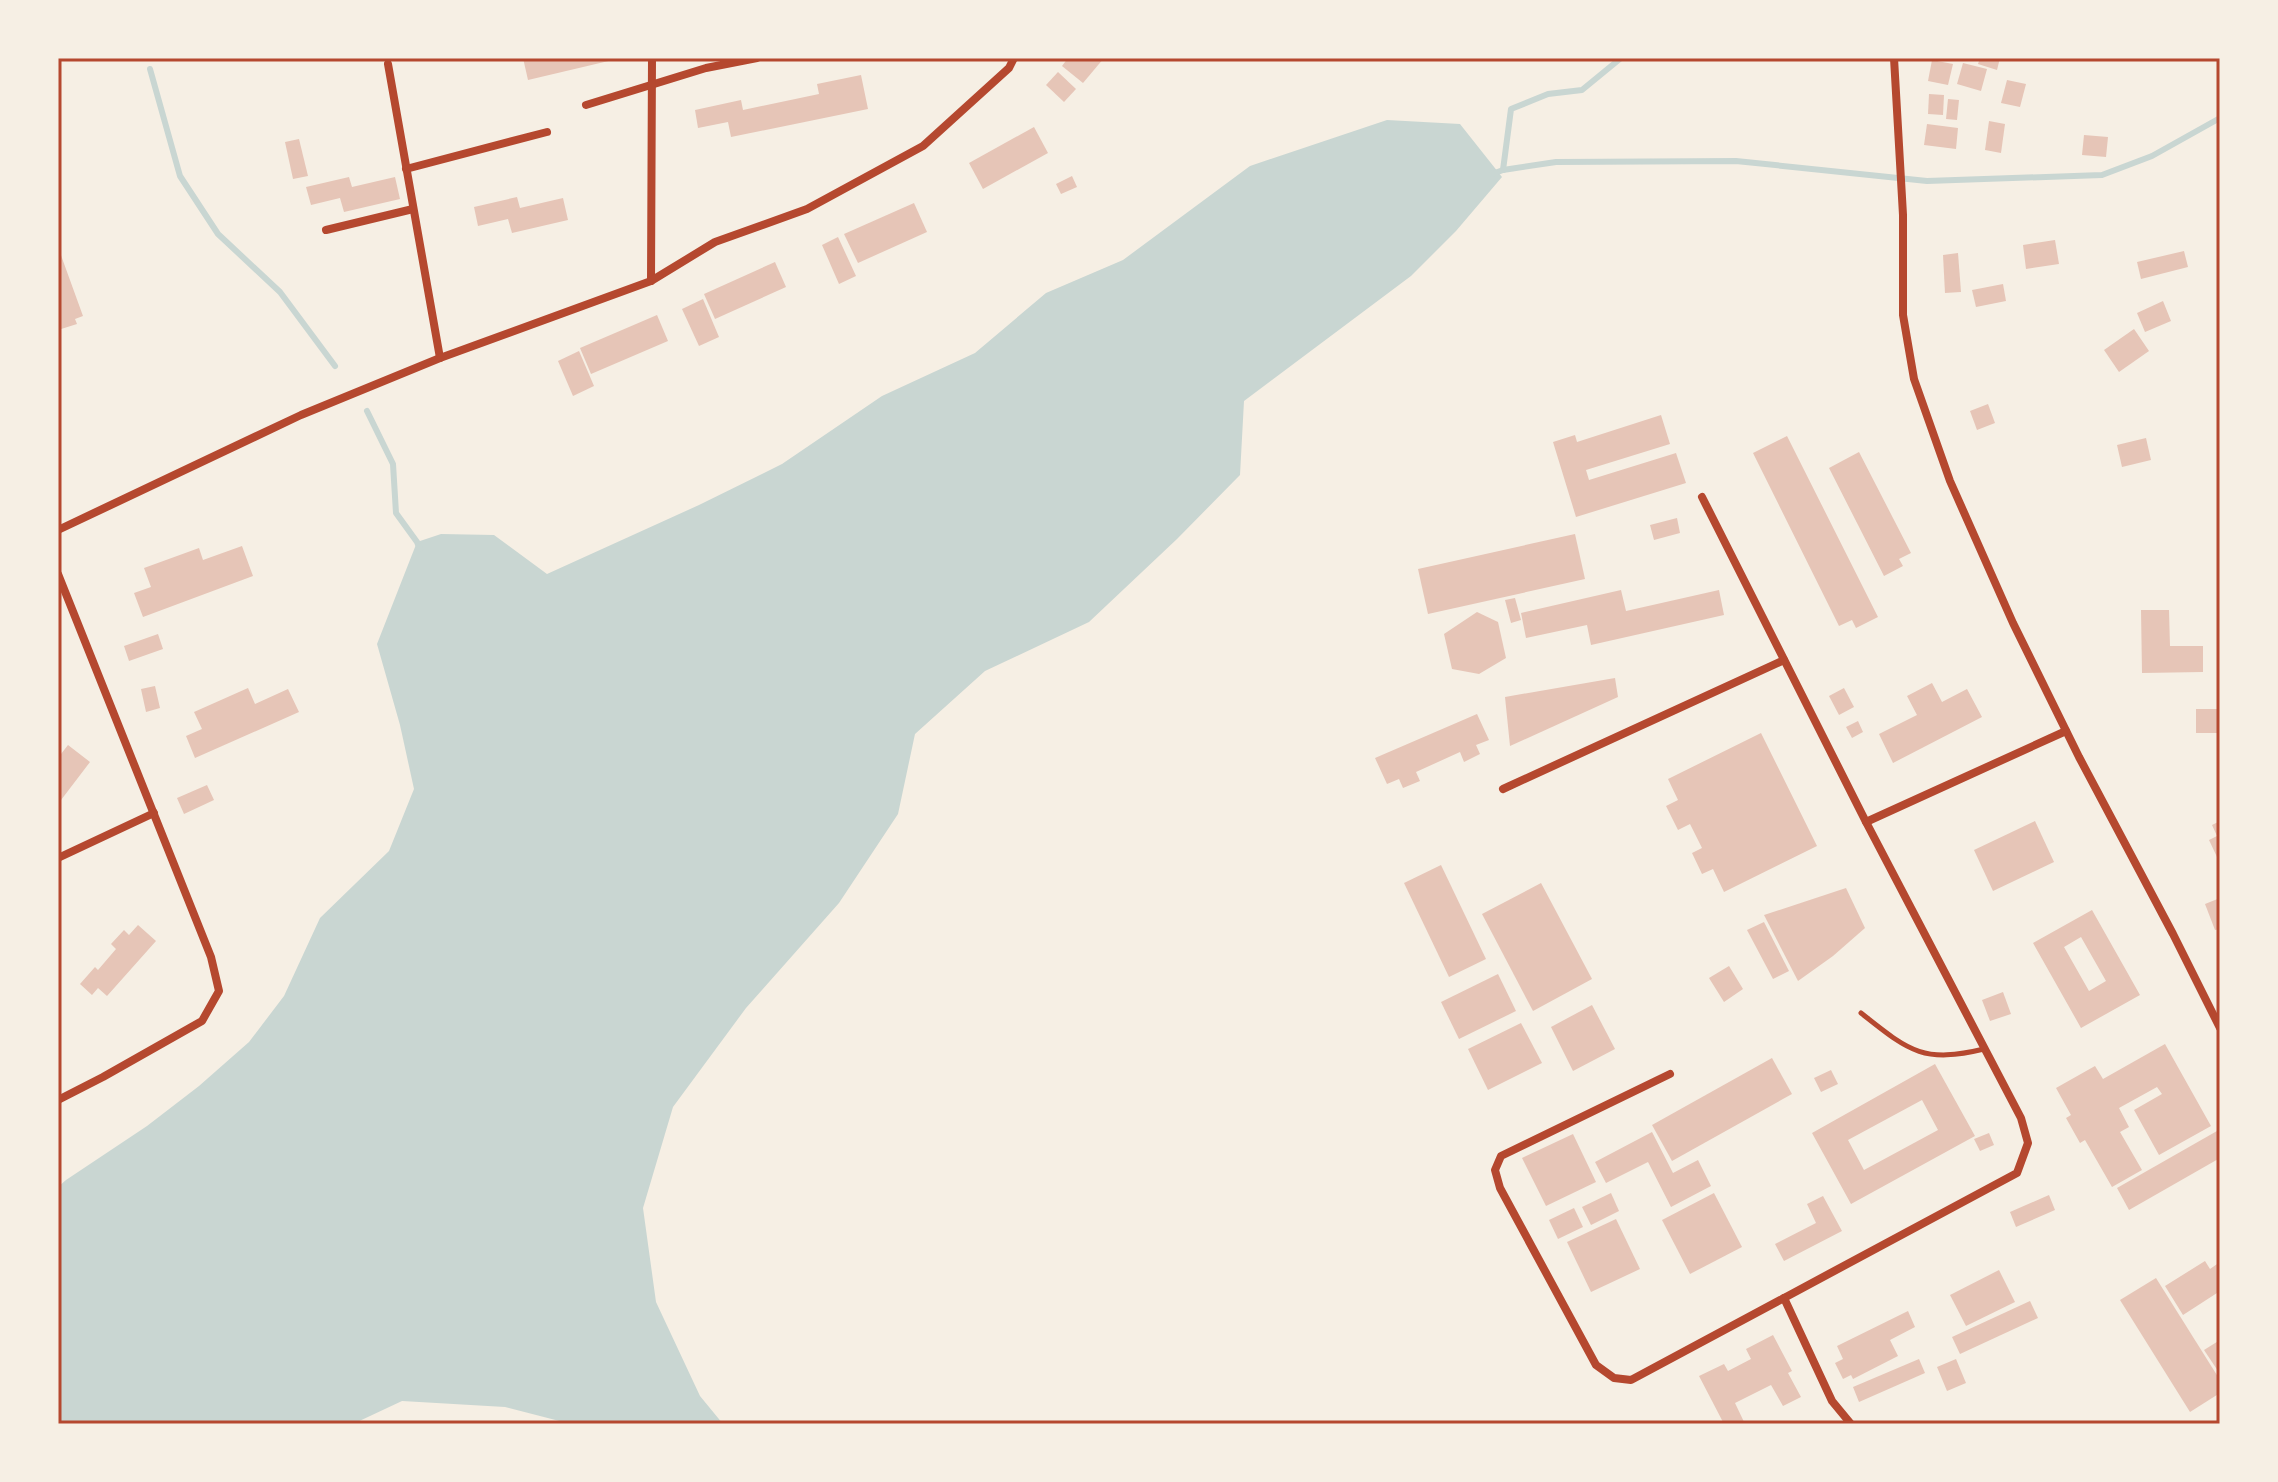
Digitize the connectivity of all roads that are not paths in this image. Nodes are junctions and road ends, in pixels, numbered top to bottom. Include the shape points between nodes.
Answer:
1 (652, 58) edge
2 (757, 58) edge
3 (1014, 58) edge
4 (1894, 58) edge
5 (388, 64) dead end
6 (651, 86) junction
7 (586, 105) dead end
8 (547, 132) dead end
9 (406, 169) junction
10 (413, 209) junction
11 (326, 230) dead end
12 (651, 281) junction
13 (440, 358) junction
14 (1702, 497) dead end
15 (58, 530) edge
16 (58, 574) edge
17 (1784, 660) junction
18 (2066, 731) junction
19 (1503, 789) dead end
20 (154, 813) junction
21 (1866, 822) junction
22 (58, 858) edge
23 (1861, 1013) dead end
24 (2220, 1028) edge
25 (1984, 1049) junction
26 (1670, 1074) dead end
27 (58, 1100) edge
28 (1784, 1298) junction
29 (1851, 1424) edge

1 - 6 street
2 - 6 street
3 - 12 street via 923,146 807,209 715,242
4 - 18 street via 1903,315 1914,379 1950,481
5 - 9 street
6 - 7 street
6 - 12 street
8 - 9 street
9 - 10 street
10 - 11 street
10 - 13 street
12 - 13 street
13 - 15 street via 301,415
14 - 17 street
16 - 20 street
17 - 19 street
17 - 21 street
18 - 21 street
18 - 24 street
20 - 22 street
20 - 27 street via 211,957 219,991 202,1021
21 - 25 street
23 - 25 lane via 1899,1043 1927,1055 1957,1056
25 - 28 street via 2021,1118 2028,1143 2017,1173
26 - 28 street via 1501,1156 1495,1170 1500,1188 1596,1365 1614,1378 1631,1380
28 - 29 street via 1832,1401

